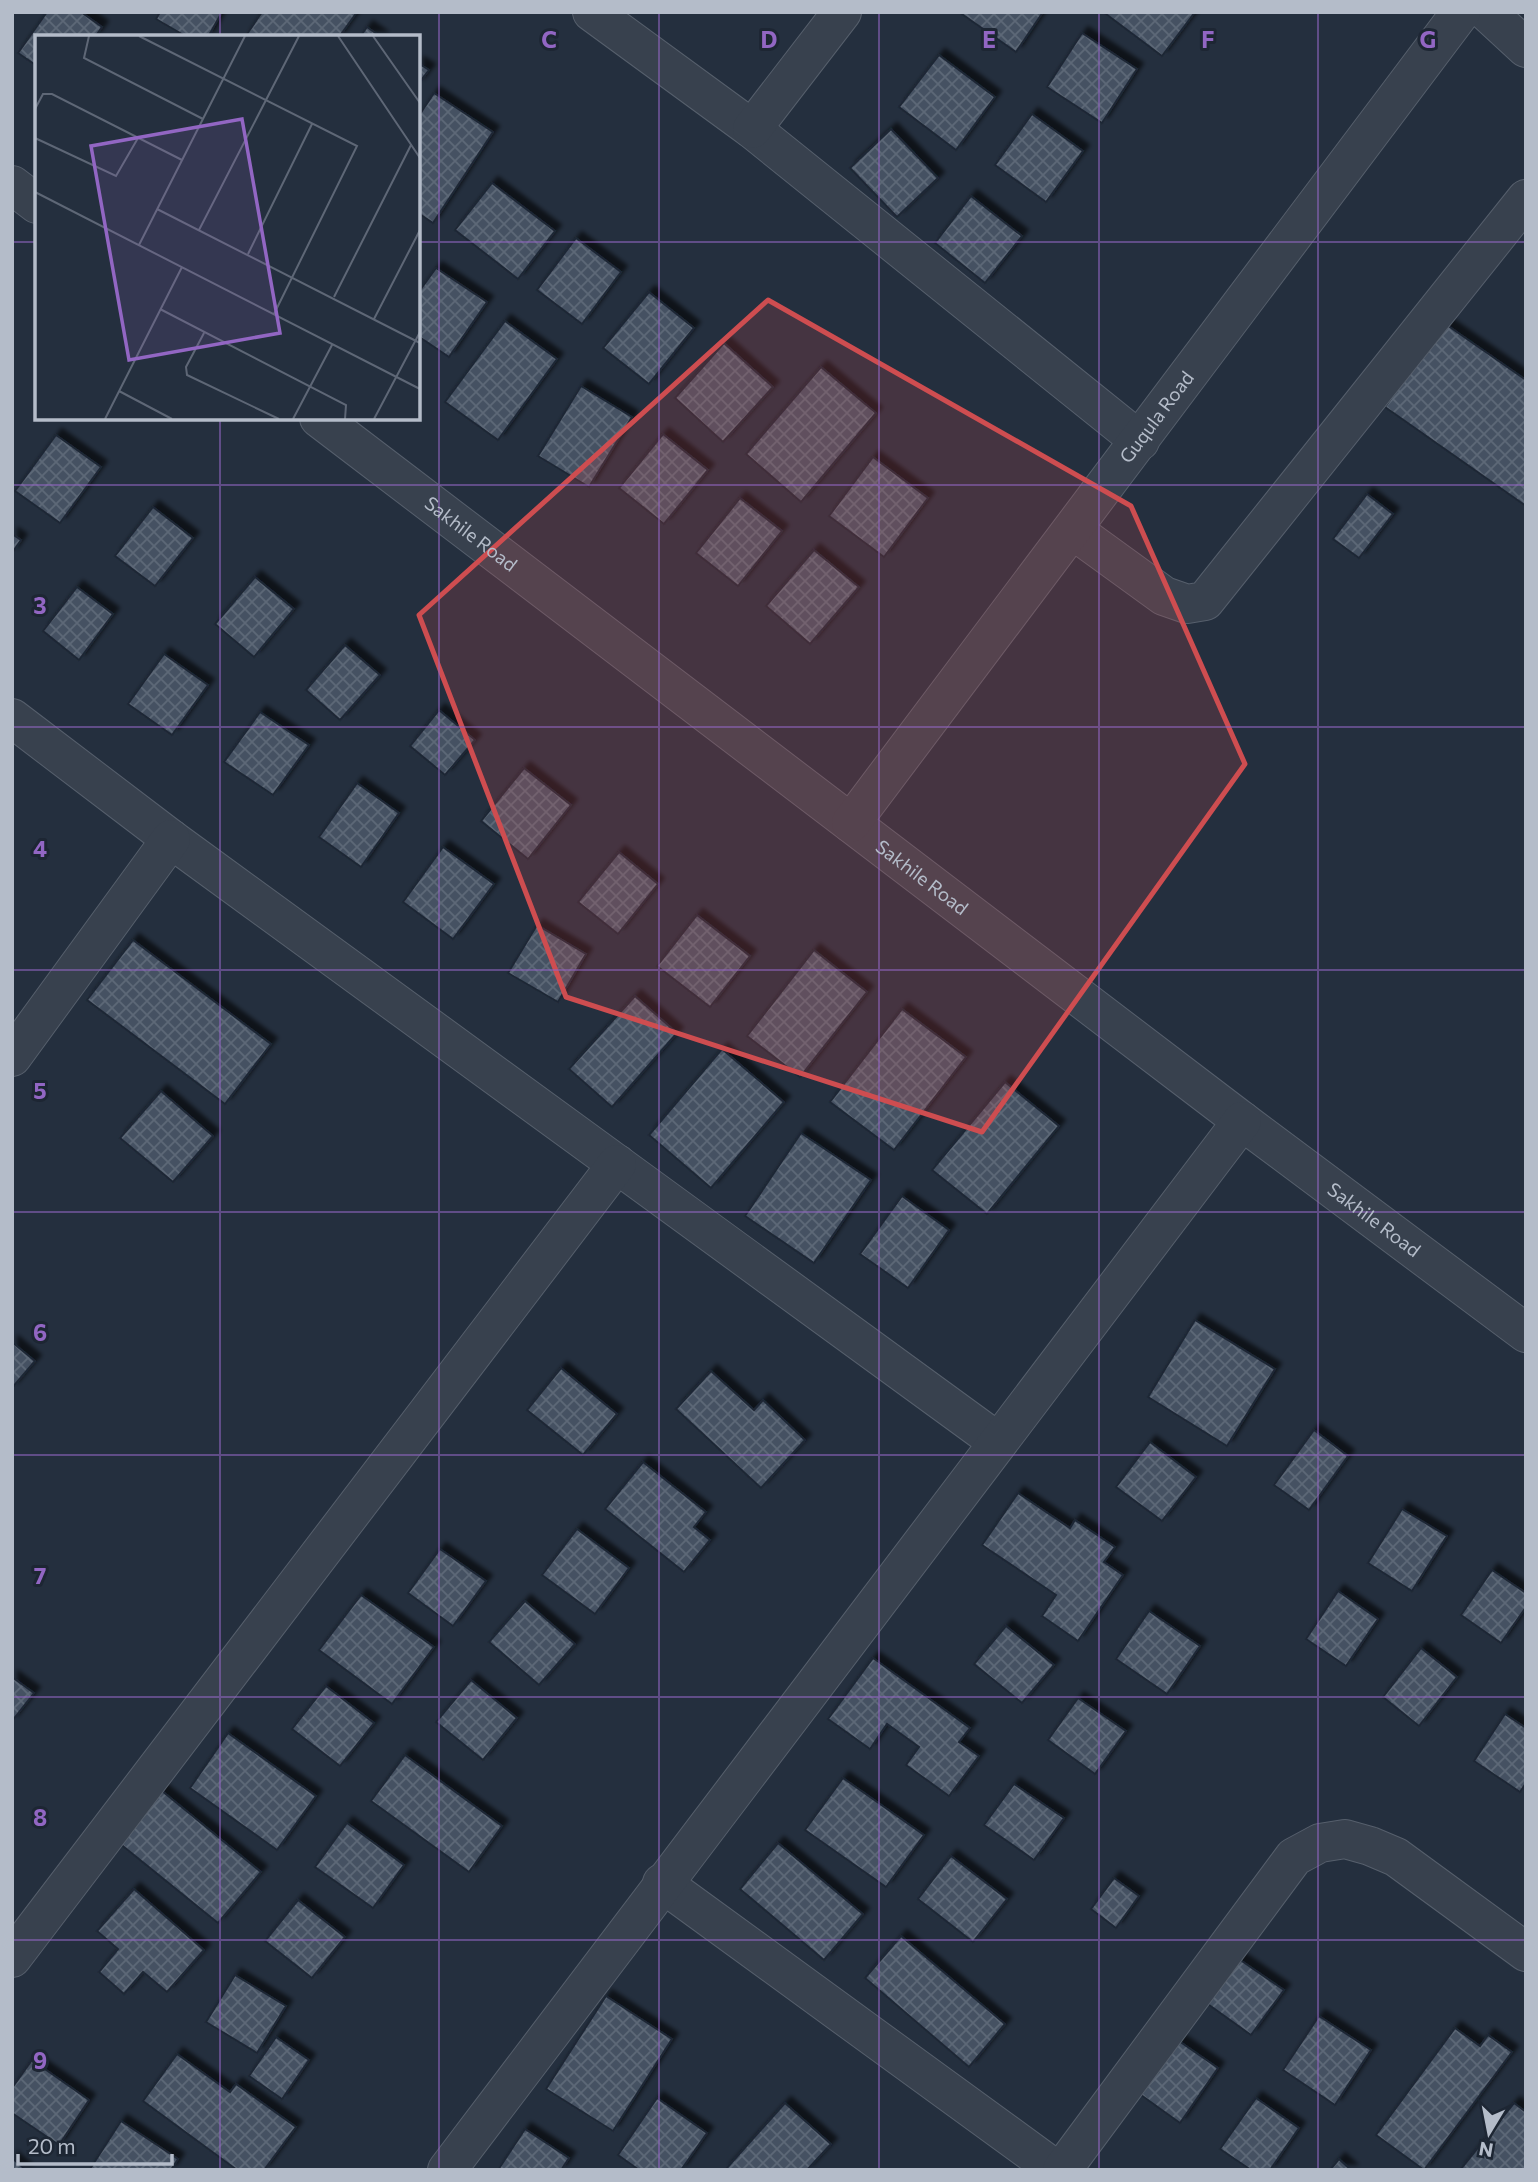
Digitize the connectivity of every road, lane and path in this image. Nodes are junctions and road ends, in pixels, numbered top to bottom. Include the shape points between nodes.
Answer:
1 (592, 12) edge
2 (842, 12) edge
3 (1461, 12) edge
4 (1487, 12) edge
5 (1526, 48) edge
6 (752, 130) junction
7 (1526, 199) edge
8 (322, 420) edge
9 (1140, 441) junction
10 (1073, 530) junction
11 (12, 718) edge
12 (851, 823) junction
13 (171, 839) junction
14 (12, 1057) edge
15 (1242, 1121) junction
16 (617, 1164) junction
17 (1526, 1333) edge
18 (998, 1443) junction
19 (662, 1883) junction
20 (1526, 1952) edge
21 (12, 1958) edge
22 (447, 2170) edge
23 (1056, 2170) edge
24 (1062, 2170) edge

1 - 6 street
2 - 6 street
3 - 9 street, Guqula Road
4 - 5 street
6 - 9 street
7 - 10 street via 1205,601 1186,604 1164,596
8 - 12 street, Sakhile Road
9 - 10 street, Guqula Road
10 - 12 street, Guqula Road
11 - 13 street
12 - 15 street, Sakhile Road
13 - 14 street
13 - 16 street
15 - 17 street, Sakhile Road
15 - 18 street
16 - 18 street
16 - 21 street
18 - 19 street
19 - 22 street
19 - 23 street
20 - 24 street via 1396,1857 1345,1839 1320,1843 1294,1857

